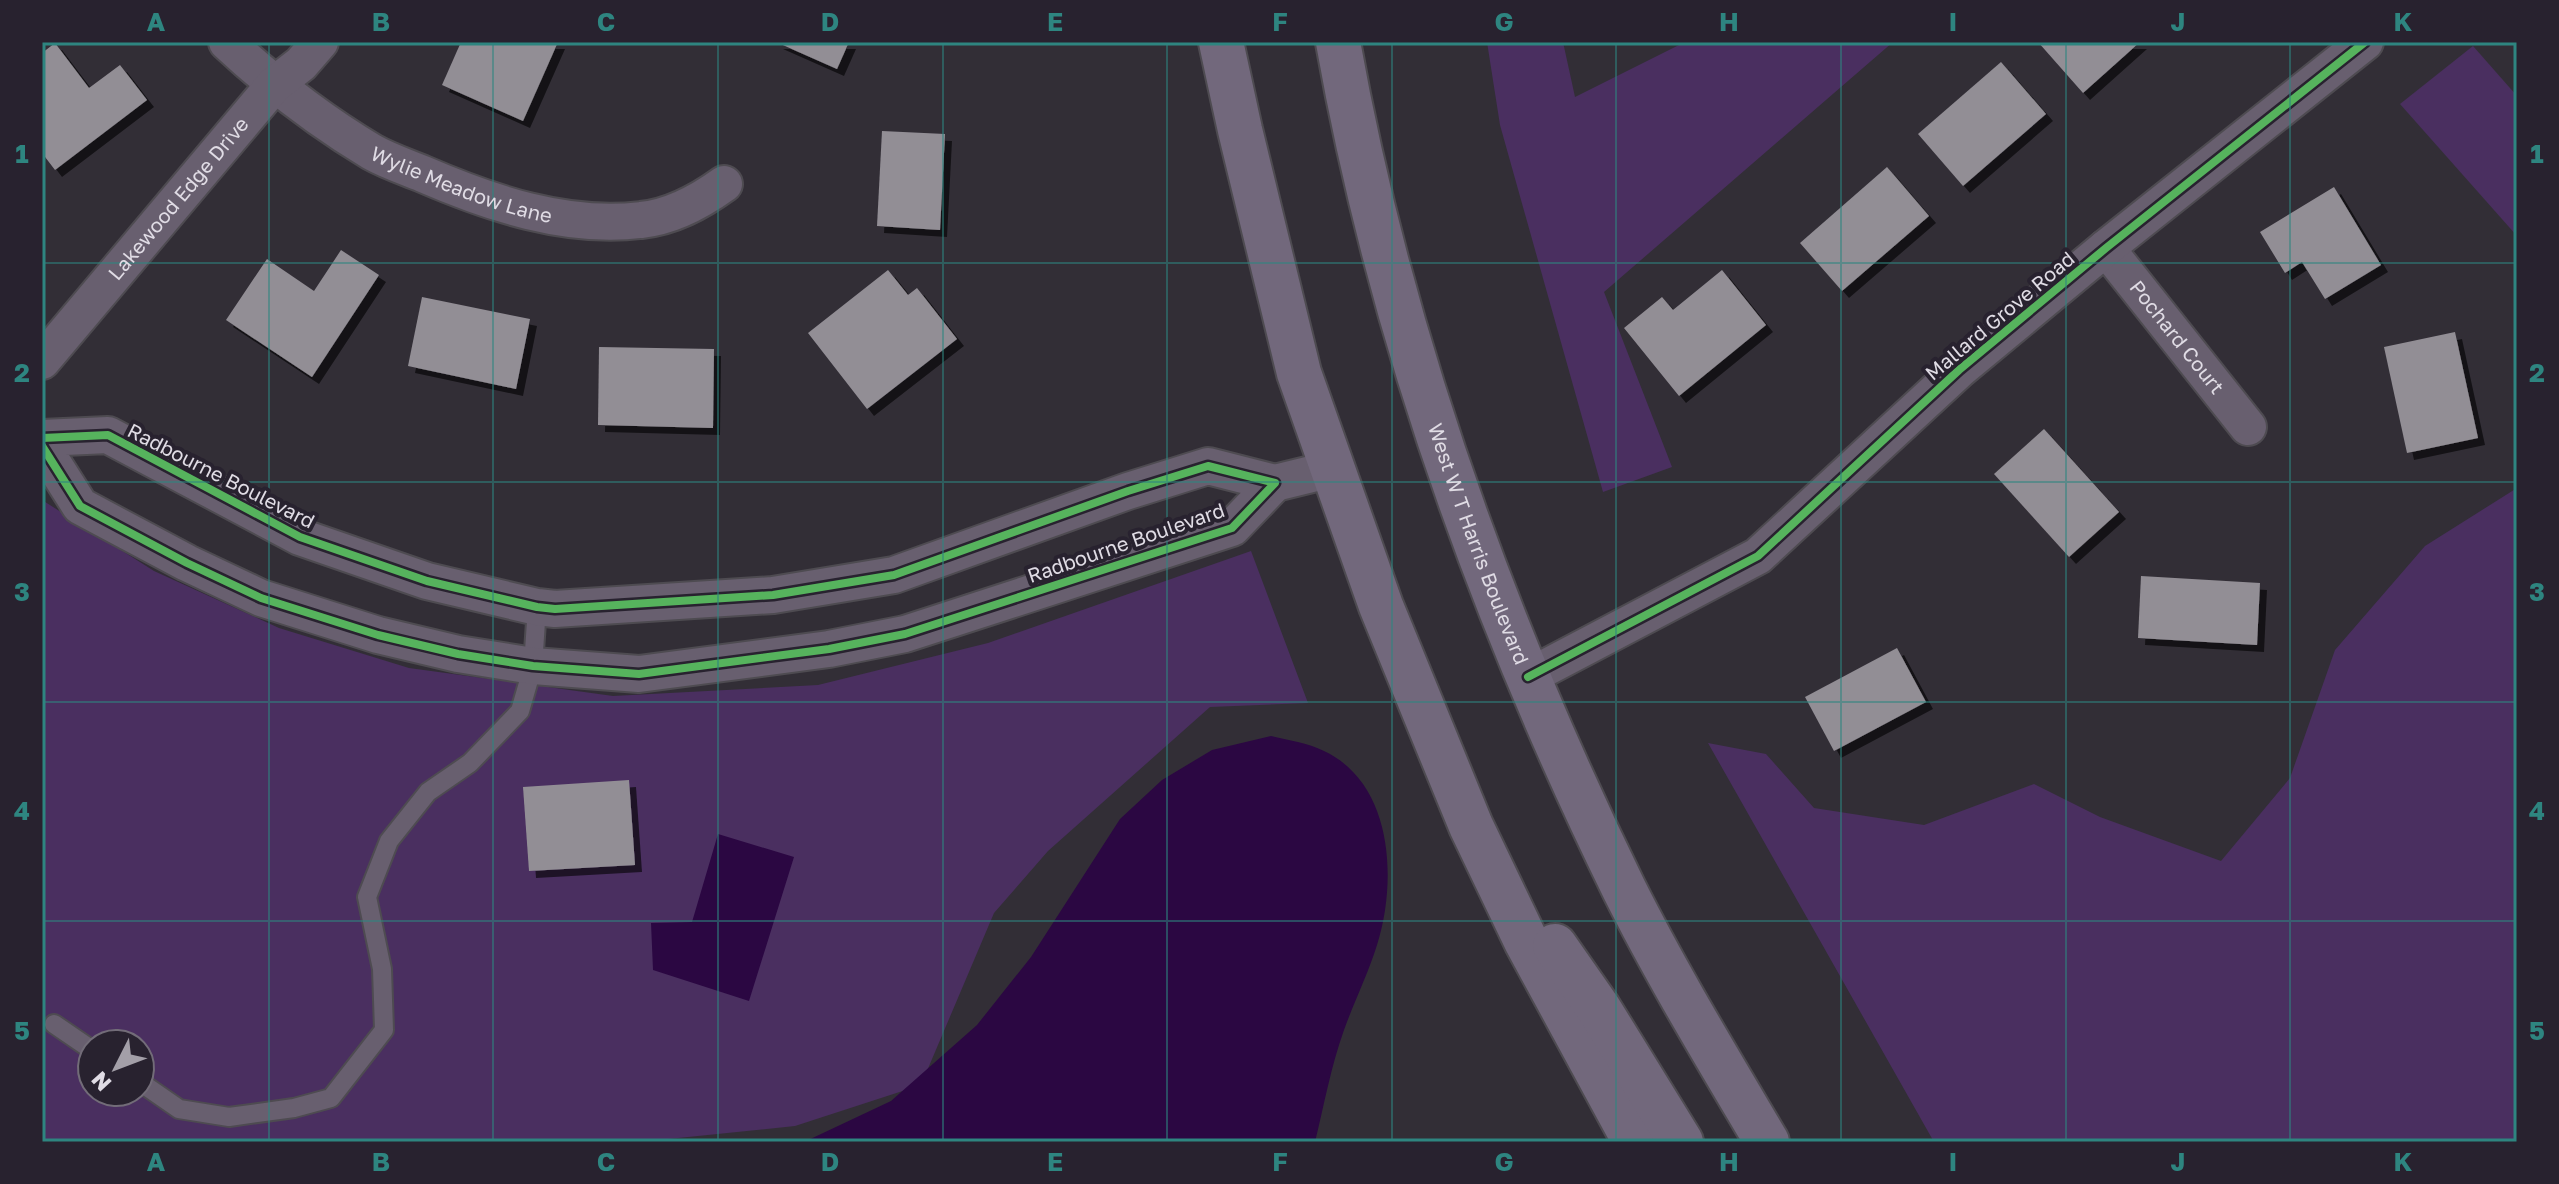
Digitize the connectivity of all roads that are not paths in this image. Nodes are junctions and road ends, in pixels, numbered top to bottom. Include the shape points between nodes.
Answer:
1 (227, 42) edge
2 (320, 42) edge
3 (1221, 42) edge
4 (1338, 42) edge
5 (2365, 42) edge
6 (274, 85) junction
7 (724, 184) dead end
8 (2106, 248) junction
9 (42, 361) edge
10 (2248, 427) dead end
11 (42, 438) edge
12 (42, 446) edge
13 (1332, 469) junction
14 (1275, 483) junction
15 (537, 607) junction
16 (533, 666) junction
17 (1528, 677) junction
18 (1471, 826) junction
19 (54, 1024) dead end
20 (76, 1039) edge
21 (156, 1093) edge
22 (1635, 1142) edge
23 (1681, 1142) edge
24 (1767, 1142) edge

1 - 6 street, Wylie Meadow Lane
2 - 6 street, Lakewood Edge Drive
3 - 13 main road via 1299,373
4 - 17 main road, West W T Harris Boulevard via 1388,266 1428,403
5 - 8 street, Mallard Grove Road
6 - 7 street, Wylie Meadow Lane via 374,153 475,196 547,215 600,222 643,220 684,209
6 - 9 street, Lakewood Edge Drive
8 - 10 street, Pochard Court
8 - 17 street, Mallard Grove Road via 1959,370 1758,556
11 - 15 street, Radbourne Boulevard via 108,435 300,537 427,581
12 - 16 street, Radbourne Boulevard via 80,506 261,598 378,635
13 - 14 street, Radbourne Boulevard
13 - 18 main road via 1381,606
14 - 15 street, Radbourne Boulevard via 1208,466 894,575 773,595
14 - 16 street, Radbourne Boulevard via 1232,528 905,634 639,674
15 - 16 lane
16 - 21 lane via 520,711 470,763 428,792 389,841 367,897 382,969 384,1030 331,1098 229,1117 179,1109
17 - 24 main road, West W T Harris Boulevard via 1625,890
18 - 22 main road via 1526,941
18 - 23 main road via 1599,1009
19 - 20 lane

